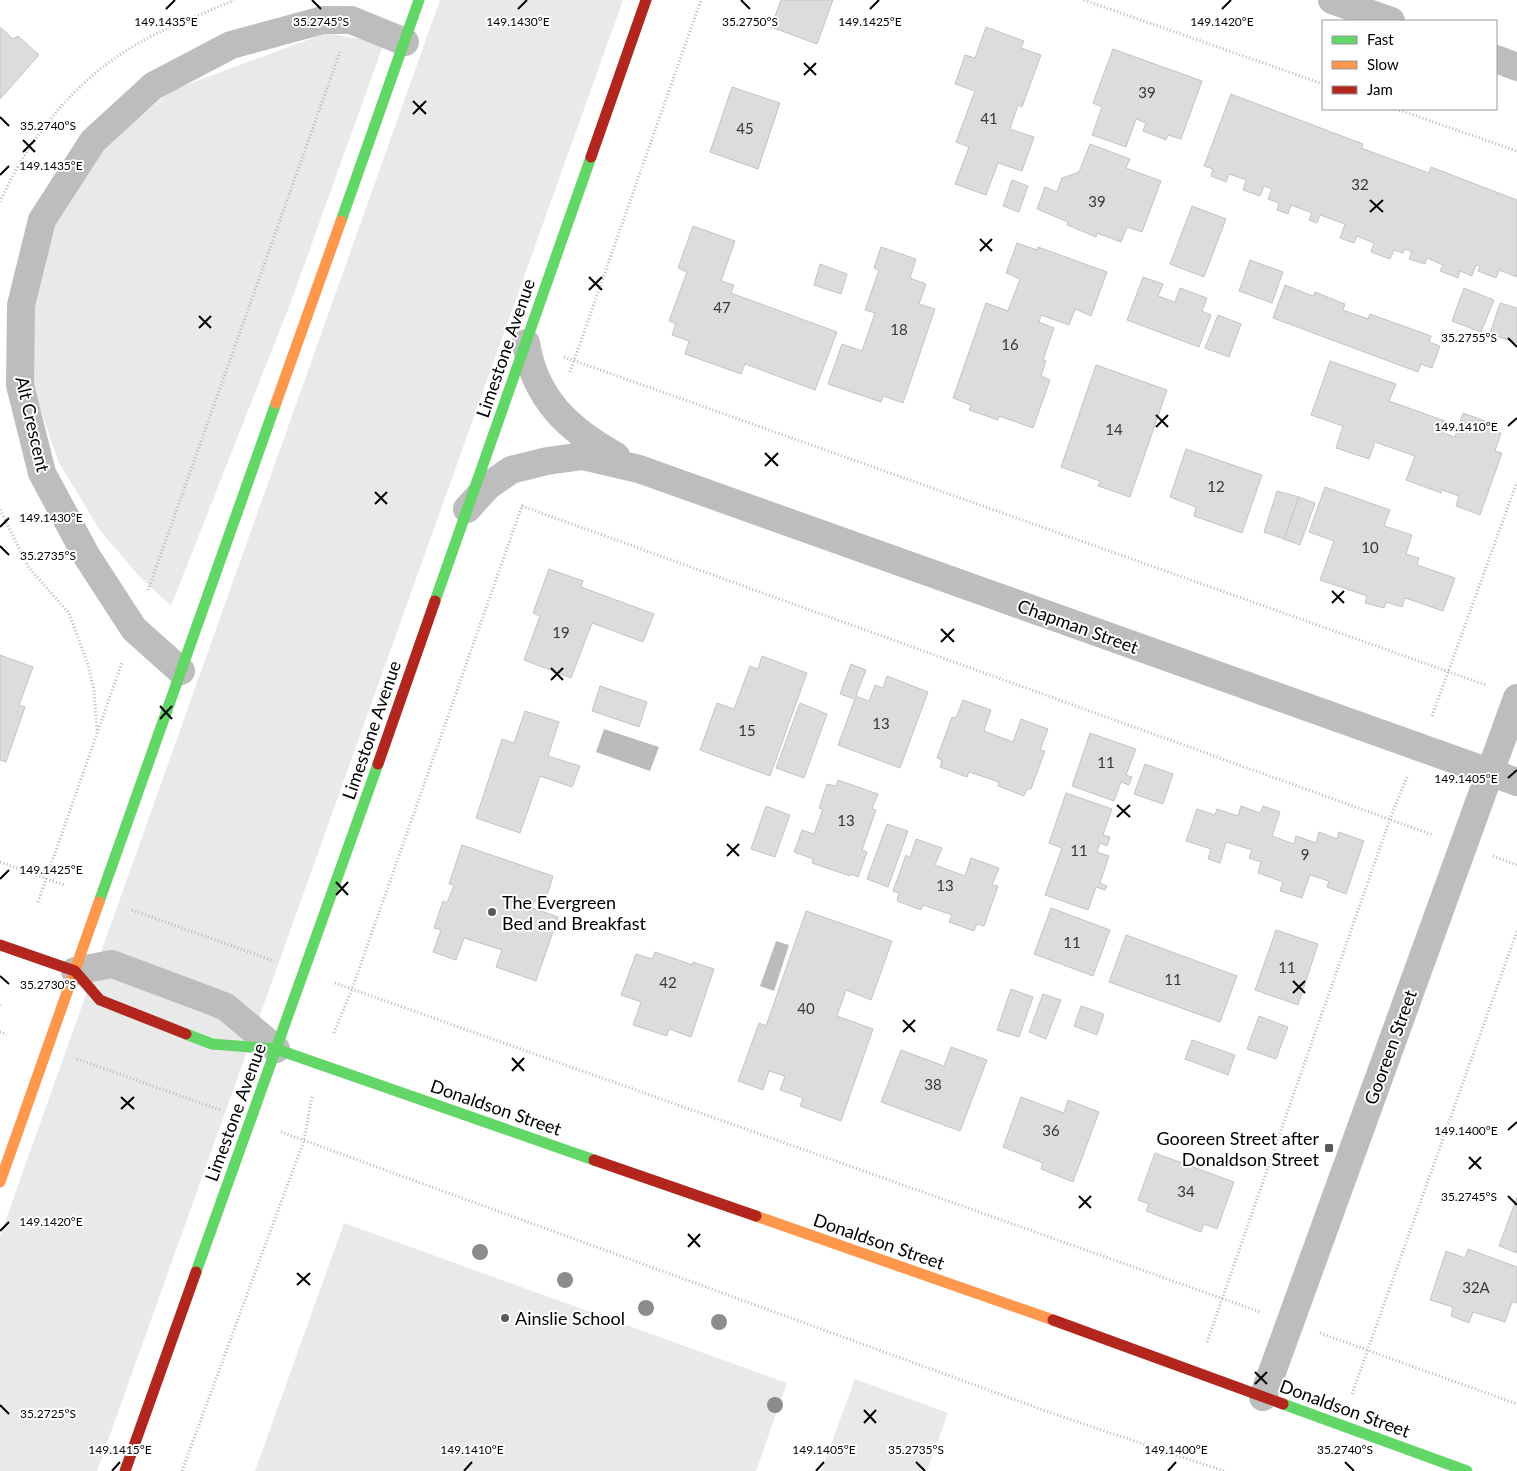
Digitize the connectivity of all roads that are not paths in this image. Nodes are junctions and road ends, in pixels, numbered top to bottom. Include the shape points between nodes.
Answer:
1 (419, 0) edge
2 (646, 0) edge
3 (1332, 0) edge
4 (1388, 20) edge
5 (405, 42) junction
6 (1497, 59) edge
7 (1517, 66) edge
8 (526, 343) junction
9 (639, 468) junction
10 (475, 500) junction
11 (181, 671) junction
12 (1517, 698) edge
13 (1490, 772) junction
14 (1517, 782) edge
15 (0, 945) edge
16 (75, 971) junction
17 (276, 1049) junction
18 (0, 1182) edge
19 (1263, 1397) junction
20 (125, 1471) edge
21 (1468, 1471) edge

1 - 5 main road
2 - 8 main road, Limestone Avenue
3 - 4 street
5 - 11 main road
5 - 11 street, Alt Crescent via 351,20 323,20 231,45 153,86 93,141 42,220 21,305 20,385 42,473 86,555 134,629
6 - 7 street
8 - 9 street, Chapman Street via 535,379 562,419 589,441
8 - 10 main road, Limestone Avenue
9 - 10 street, Chapman Street via 583,456 547,461 511,470
9 - 13 street, Chapman Street
10 - 17 main road, Limestone Avenue
11 - 16 main road
12 - 13 street, Gooreen Street
13 - 14 street, Chapman Street
13 - 19 street, Gooreen Street
15 - 16 main road
16 - 17 main road, Donaldson Street via 100,1000 212,1044
16 - 17 street via 112,964 211,1001 226,1007
16 - 18 main road
17 - 19 main road, Donaldson Street via 1056,1321
17 - 20 main road, Limestone Avenue
19 - 21 main road, Donaldson Street

